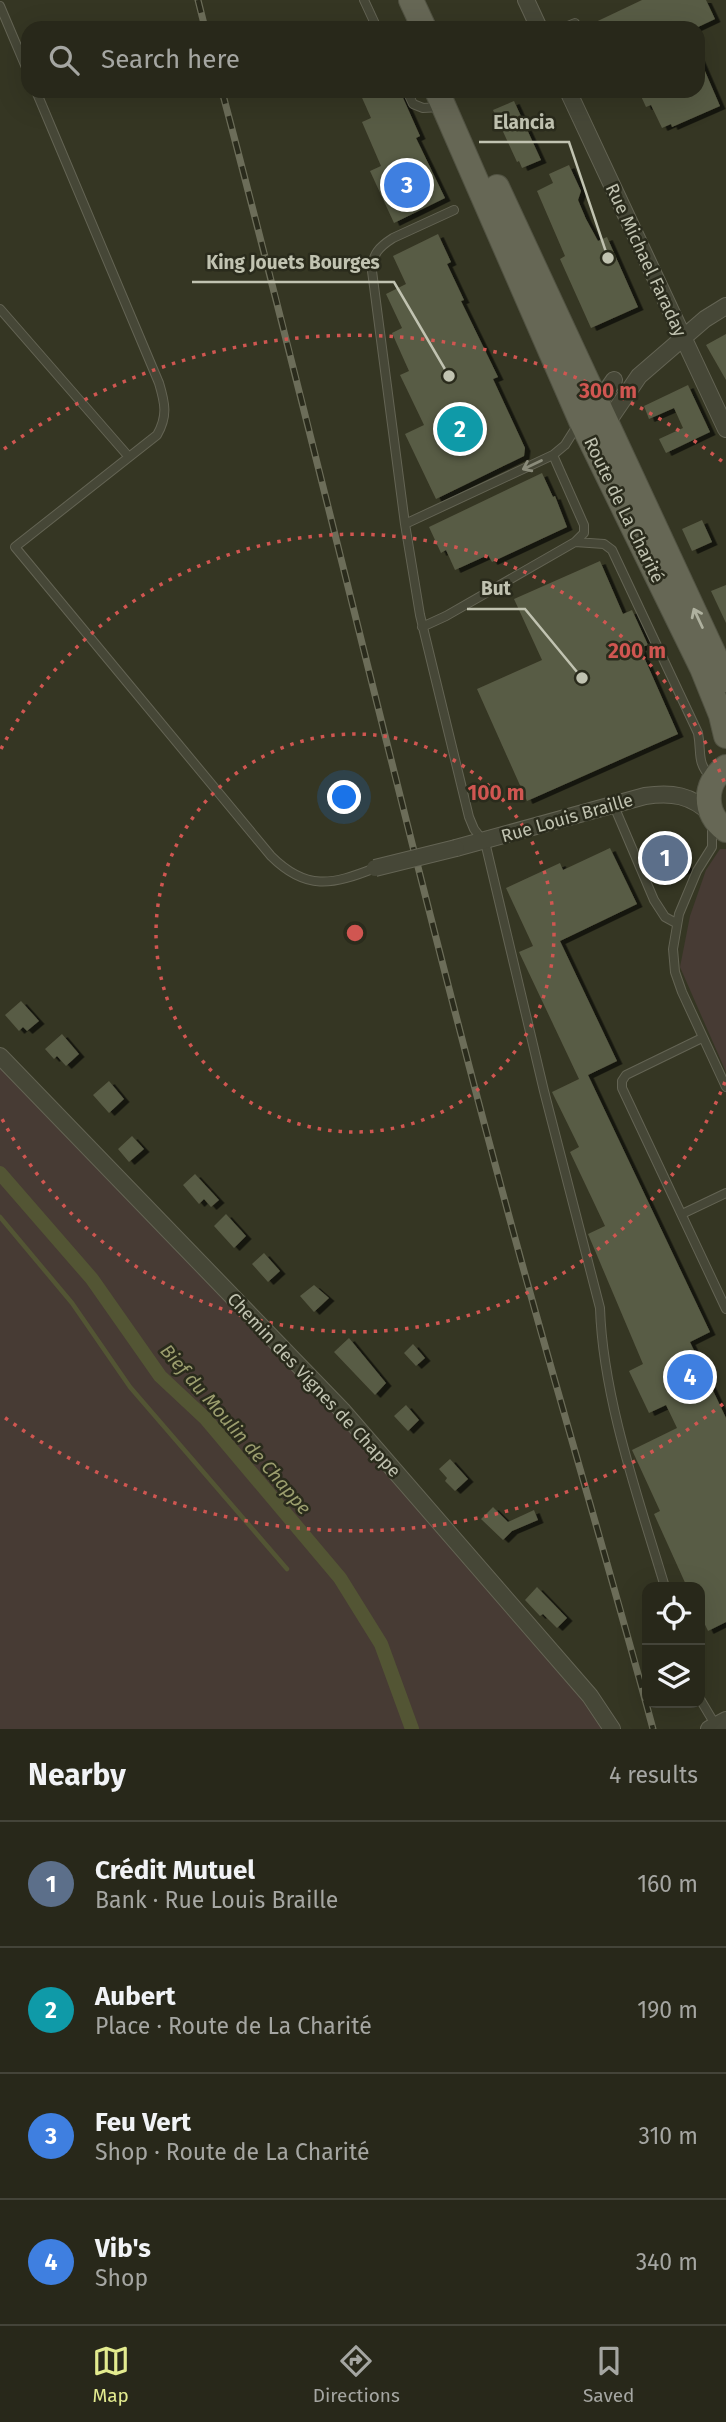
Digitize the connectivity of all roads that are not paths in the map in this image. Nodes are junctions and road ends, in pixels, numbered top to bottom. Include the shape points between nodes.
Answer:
1 (364, 0) edge
2 (396, 0) edge
3 (411, 0) edge
4 (526, 0) edge
5 (0, 6) edge
6 (374, 21) edge
7 (405, 21) edge
8 (421, 21) edge
9 (536, 21) edge
10 (21, 56) edge
11 (39, 98) edge
12 (410, 98) edge
13 (441, 98) edge
14 (446, 98) edge
15 (446, 98) edge
16 (571, 98) edge
17 (454, 210) dead end
18 (726, 306) edge
19 (0, 309) edge
20 (682, 338) junction
21 (583, 372) junction
22 (639, 376) junction
23 (614, 380) junction
24 (595, 415) junction
25 (726, 429) edge
26 (553, 455) junction
27 (129, 457) junction
28 (405, 524) junction
29 (575, 542) junction
30 (422, 627) junction
31 (726, 680) edge
32 (726, 736) edge
33 (719, 774) edge
34 (679, 794) junction
35 (614, 806) junction
36 (717, 830) edge
37 (484, 842) junction
38 (375, 868) joint
39 (676, 923) junction
40 (702, 1038) junction
41 (0, 1056) edge
42 (726, 1087) edge
43 (726, 1193) edge
44 (682, 1214) junction
45 (726, 1308) edge
46 (664, 1582) edge
47 (705, 1707) edge
48 (717, 1725) edge
49 (612, 1729) edge

1 - 6 lane
2 - 7 main road
3 - 8 main road
4 - 9 street
5 - 10 lane
11 - 27 lane via 165,404 165,421 157,435
12 - 13 lane via 423,108
14 - 24 main road via 500,234 507,237
15 - 21 main road, Route de La Charité
16 - 20 street, Rue Michael Faraday
17 - 28 lane via 393,238 372,258
18 - 20 street
19 - 27 lane
20 - 22 street
20 - 25 street, Rue Michael Faraday
21 - 23 street
21 - 24 main road, Route de La Charité
22 - 23 street
22 - 24 street
23 - 24 street
24 - 26 lane
31 -> 24 main road, Route de La Charité
24 - 32 main road, Route de La Charité via 592,445 702,668
26 -> 28 lane
26 - 29 lane via 584,525 584,533
27 - 38 lane via 15,547 287,872 325,881
28 - 30 lane
29 - 30 lane
29 - 33 lane via 604,544 612,550 698,733 702,768
30 - 37 lane via 469,817
33 - 34 street, Rue Louis Braille
33 - 36 main road via 708,797
34 - 35 street, Rue Louis Braille via 645,796
34 - 36 street via 703,807
35 - 37 street, Rue Louis Braille
35 - 39 lane via 654,900 665,917
36 - 39 lane
37 - 38 street, Rue Louis Braille, bridge
37 - 46 lane via 600,1308 601,1344 625,1450
39 - 40 lane via 675,972
40 - 42 lane
40 - 44 lane via 622,1080
41 - 49 street, Chemin des Vignes de Chappe via 342,1410 590,1696
43 - 44 lane
44 - 45 lane
47 - 48 lane

